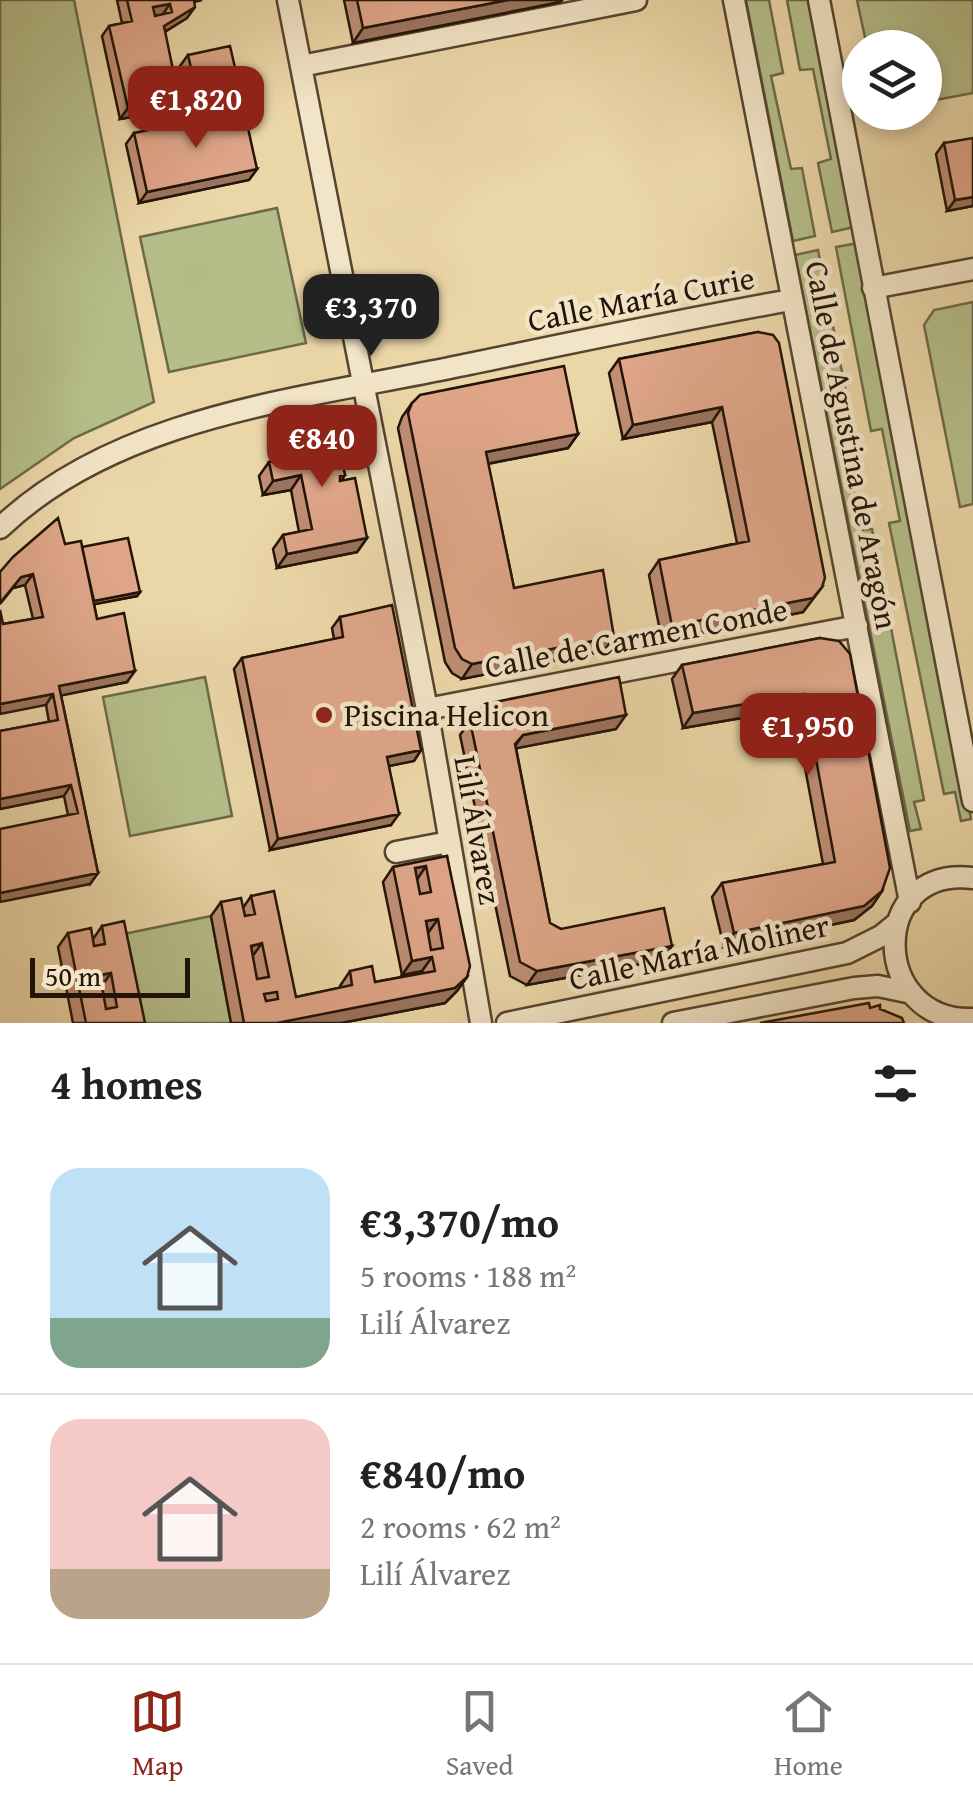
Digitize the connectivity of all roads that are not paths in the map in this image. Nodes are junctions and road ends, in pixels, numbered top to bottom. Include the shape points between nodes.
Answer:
1 (288, 0) edge
2 (636, 0) edge
3 (734, 0) edge
4 (819, 0) edge
5 (301, 66) junction
6 (973, 269) edge
7 (872, 288) junction
8 (790, 300) junction
9 (361, 386) junction
10 (0, 528) edge
11 (858, 626) junction
12 (427, 709) junction
13 (973, 801) edge
14 (450, 842) junction
15 (396, 852) dead end
16 (973, 878) edge
17 (910, 902) junction
18 (897, 923) junction
19 (917, 1007) edge
20 (973, 1019) edge
21 (481, 1023) edge
22 (507, 1023) edge
23 (673, 1023) edge

1 - 5 street, Lilí Álvarez
2 - 5 street
3 - 8 street, Calle de Agustina de Aragón
4 - 7 street, Calle de Agustina de Aragón
5 - 9 street, Lilí Álvarez
6 - 7 street
7 - 13 street, Calle de Agustina de Aragón
8 - 9 street, Calle María Curie
8 - 11 street, Calle de Agustina de Aragón
9 - 10 street, Calle María Curie via 188,423 87,466 29,500
9 - 12 street, Lilí Álvarez
11 - 12 street, Calle de Carmen Conde
11 - 17 street, Calle de Agustina de Aragón
12 - 14 street, Lilí Álvarez
14 - 15 street
14 - 21 street, Lilí Álvarez
16 - 17 street via 944,880
17 - 18 street
18 - 19 street via 896,971
18 - 22 street, Calle María Moliner via 847,952
19 - 20 street, Calle María Moliner
19 - 23 street, Calle María Moliner via 878,986

